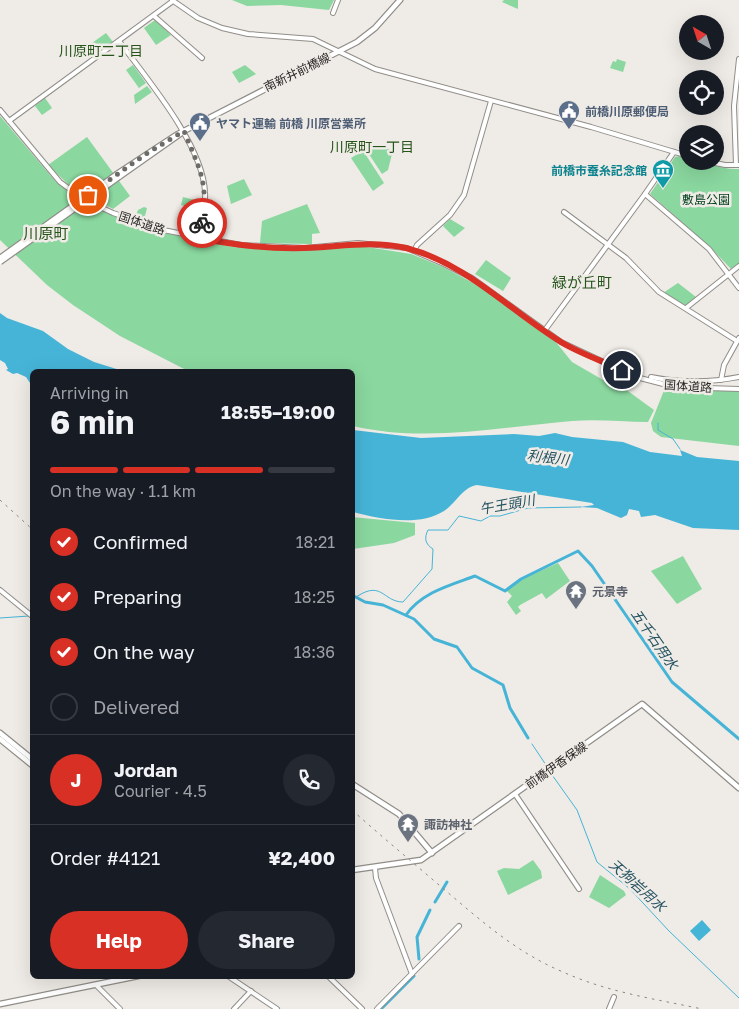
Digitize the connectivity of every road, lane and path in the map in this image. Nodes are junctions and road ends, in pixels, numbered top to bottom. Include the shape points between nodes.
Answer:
1 (173, 0) edge
2 (338, 0) edge
3 (400, 0) edge
4 (333, 13) dead end
5 (154, 16) junction
6 (119, 41) junction
7 (339, 52) junction
8 (202, 58) dead end
9 (739, 59) edge
10 (491, 101) junction
11 (0, 110) edge
12 (9, 121) junction
13 (184, 131) junction
14 (674, 152) junction
15 (679, 153) edge
16 (724, 163) edge
17 (737, 165) edge
18 (118, 176) junction
19 (645, 194) junction
20 (564, 212) dead end
21 (199, 238) junction
22 (608, 244) junction
23 (414, 251) junction
24 (624, 256) junction
25 (0, 258) edge
26 (0, 262) edge
27 (739, 266) edge
28 (729, 273) junction
29 (739, 288) edge
30 (686, 308) junction
31 (544, 330) junction
32 (738, 339) edge
33 (651, 377) dead end
34 (739, 377) edge
35 (721, 380) junction
36 (739, 389) edge
37 (0, 590) edge
38 (30, 614) edge
39 (0, 733) edge
40 (0, 739) edge
41 (30, 757) edge
42 (30, 763) edge
43 (355, 786) edge
44 (739, 788) edge
45 (516, 794) junction
46 (432, 853) junction
47 (375, 868) junction
48 (355, 870) edge
49 (579, 889) dead end
50 (459, 926) dead end
51 (412, 974) junction
52 (124, 979) edge
53 (233, 979) edge
54 (331, 979) edge
55 (96, 985) junction
56 (251, 991) junction
57 (614, 996) dead end
58 (0, 1004) edge
59 (120, 1009) edge
60 (234, 1009) edge
61 (277, 1009) edge
62 (362, 1009) edge
63 (377, 1009) edge
64 (609, 1009) edge

1 - 5 street
1 - 7 street via 198,18 222,28 248,34 307,38
2 - 4 street
3 - 7 main road, 南新井前橋線 via 375,28
5 - 6 street
5 - 8 street
6 - 12 street
6 - 13 street
7 - 10 street via 374,69
7 - 13 main road, 南新井前橋線
9 - 17 street via 734,106
10 - 14 street
10 - 23 street via 464,195
11 - 12 street, 国体道路
12 - 21 street, 国体道路 via 48,170 78,196 152,227
13 - 18 main road, 南新井前橋線
13 - 21 street via 205,192
14 - 15 street
14 - 19 street
16 - 17 street
18 - 25 main road, 南新井前橋線, bridge
18 - 26 main road, 南新井前橋線, bridge
19 - 22 street
19 - 28 street via 709,249
20 - 22 street
21 - 23 street, 国体道路 via 250,246 305,248 358,244
22 - 24 street
22 - 31 street
23 - 31 street, 国体道路 via 472,278
24 - 30 street via 656,290
24 - 32 street via 657,293
27 - 28 street
28 - 29 street
28 - 30 street
30 - 32 street
31 - 36 street, 国体道路 via 568,346 651,382 674,387
32 - 35 street via 723,368
33 - 35 street via 675,382
34 - 35 street
37 - 38 street
39 - 41 main road
40 - 42 main road
43 - 46 main road via 399,814
44 - 45 main road, 前橋伊香保線 via 642,704
45 - 46 main road, 前橋伊香保線
45 - 49 street
46 - 47 main road, 前橋伊香保線 via 418,862
47 - 48 main road, 前橋伊香保線
47 - 51 street
50 - 51 street
51 - 63 street
52 - 55 main road
53 - 56 street
54 - 62 street
55 - 58 main road
55 - 59 street
56 - 60 street
56 - 61 street
57 - 64 street

